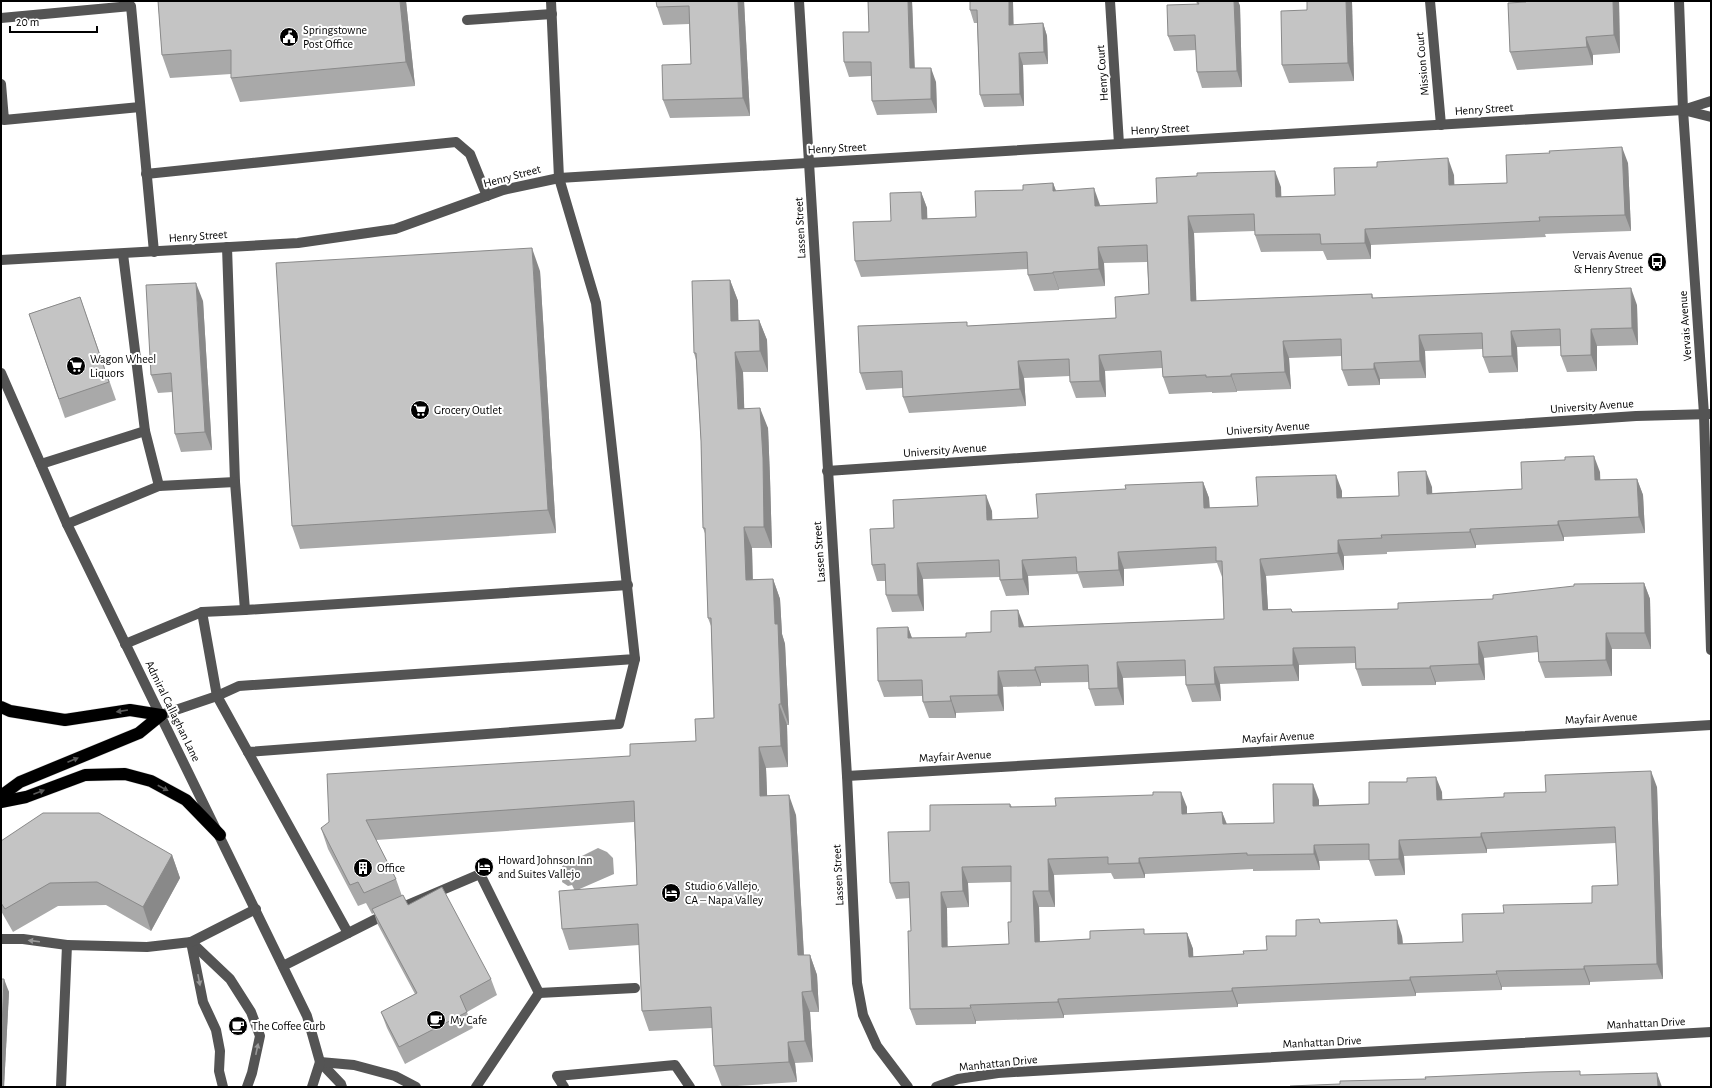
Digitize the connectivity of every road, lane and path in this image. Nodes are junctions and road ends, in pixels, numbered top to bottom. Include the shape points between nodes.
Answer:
1 (551, 1) edge
2 (799, 1) edge
3 (1110, 1) edge
4 (1430, 1) edge
5 (1679, 1) edge
6 (131, 3) edge
7 (552, 14) junction
8 (1, 18) edge
9 (467, 20) dead end
10 (1, 84) edge
11 (1711, 101) edge
12 (140, 107) junction
13 (1683, 110) junction
14 (1711, 117) edge
15 (1441, 125) junction
16 (1120, 144) junction
17 (810, 162) junction
18 (146, 174) junction
19 (560, 178) junction
20 (487, 196) junction
21 (227, 247) junction
22 (154, 252) junction
23 (123, 254) junction
24 (1, 260) edge
25 (1, 373) edge
26 (1708, 414) edge
27 (145, 431) junction
28 (41, 464) junction
29 (827, 471) junction
30 (235, 482) junction
31 (159, 486) junction
32 (67, 524) junction
33 (628, 585) junction
34 (245, 610) junction
35 (202, 612) junction
36 (125, 644) junction
37 (1711, 650) edge
38 (635, 659) junction
39 (217, 696) junction
40 (1, 707) edge
41 (161, 715) junction
42 (1711, 725) edge
43 (248, 752) junction
44 (846, 776) junction
45 (1, 796) edge
46 (1, 802) edge
47 (220, 836) junction
48 (256, 909) junction
49 (348, 933) junction
50 (1, 939) edge
51 (191, 942) junction
52 (67, 945) junction
53 (283, 966) junction
54 (635, 988) dead end
55 (539, 993) junction
56 (1711, 1032) edge
57 (320, 1062) junction
58 (61, 1087) edge
59 (223, 1087) edge
60 (247, 1087) edge
61 (312, 1087) edge
62 (342, 1087) edge
63 (416, 1087) edge
64 (476, 1087) edge
65 (564, 1087) edge
66 (690, 1087) edge
67 (908, 1087) edge
68 (936, 1087) edge

1 - 7 street
2 - 17 street, Lassen Street
3 - 16 street, Henry Court
4 - 15 street, Mission Court
5 - 13 street, Vervais Avenue
6 - 8 street
6 - 12 street
7 - 9 street
7 - 19 street
10 - 12 street via 4,120
11 - 13 street, Henry Street
12 - 18 street
13 - 14 street, Henry Street
13 - 15 street, Henry Street
13 - 26 street, Vervais Avenue
15 - 16 street, Henry Street
16 - 17 street, Henry Street
17 - 19 street, Henry Street
17 - 29 street, Lassen Street
18 - 20 street via 456,142 470,154
18 - 22 street
19 - 20 street, Henry Street
19 - 33 street via 596,302
20 - 21 street, Henry Street via 395,229 298,243
21 - 22 street, Henry Street
21 - 30 street
22 - 23 street, Henry Street
23 - 24 street, Henry Street
23 - 27 street
25 - 28 street, Admiral Callaghan Lane
26 - 29 street, University Avenue via 1628,416
26 - 37 street, Vervais Avenue
27 - 28 street
27 - 31 street
28 - 32 street, Admiral Callaghan Lane
29 - 44 street, Lassen Street
30 - 31 street
30 - 34 street
31 - 32 street
32 - 36 street, Admiral Callaghan Lane
33 - 34 street
33 - 38 street
34 - 35 street
35 - 36 street
35 - 39 street
36 - 41 street, Admiral Callaghan Lane
38 - 39 street via 239,686
38 - 43 street via 619,724
39 - 41 street
39 - 43 street
41 -> 40 highway via 130,710 65,720 10,711
45 -> 41 highway via 20,782 139,733
41 - 47 street, Admiral Callaghan Lane
42 - 44 street, Mayfair Avenue
43 - 49 street
44 - 67 street, Lassen Street via 857,983 861,1007 878,1046
46 -> 47 highway via 26,797 84,775 125,774 151,781 186,800
47 - 48 street, Admiral Callaghan Lane
48 - 51 street
48 - 53 street, Admiral Callaghan Lane
49 - 53 street
49 - 55 street via 480,874
52 -> 50 street via 24,939
51 - 52 street via 147,947
51 -> 59 street via 203,1002 216,1030 220,1051 219,1071
60 -> 51 street via 260,1036 251,1012 230,978
52 - 58 street
53 - 57 street, Admiral Callaghan Lane via 307,1016
54 - 55 street
55 - 64 street
56 - 68 street, Manhattan Drive via 998,1073
57 - 61 street
57 - 62 street, Admiral Callaghan Lane
57 - 63 street via 354,1065 395,1076
65 - 66 street via 557,1076 675,1066

